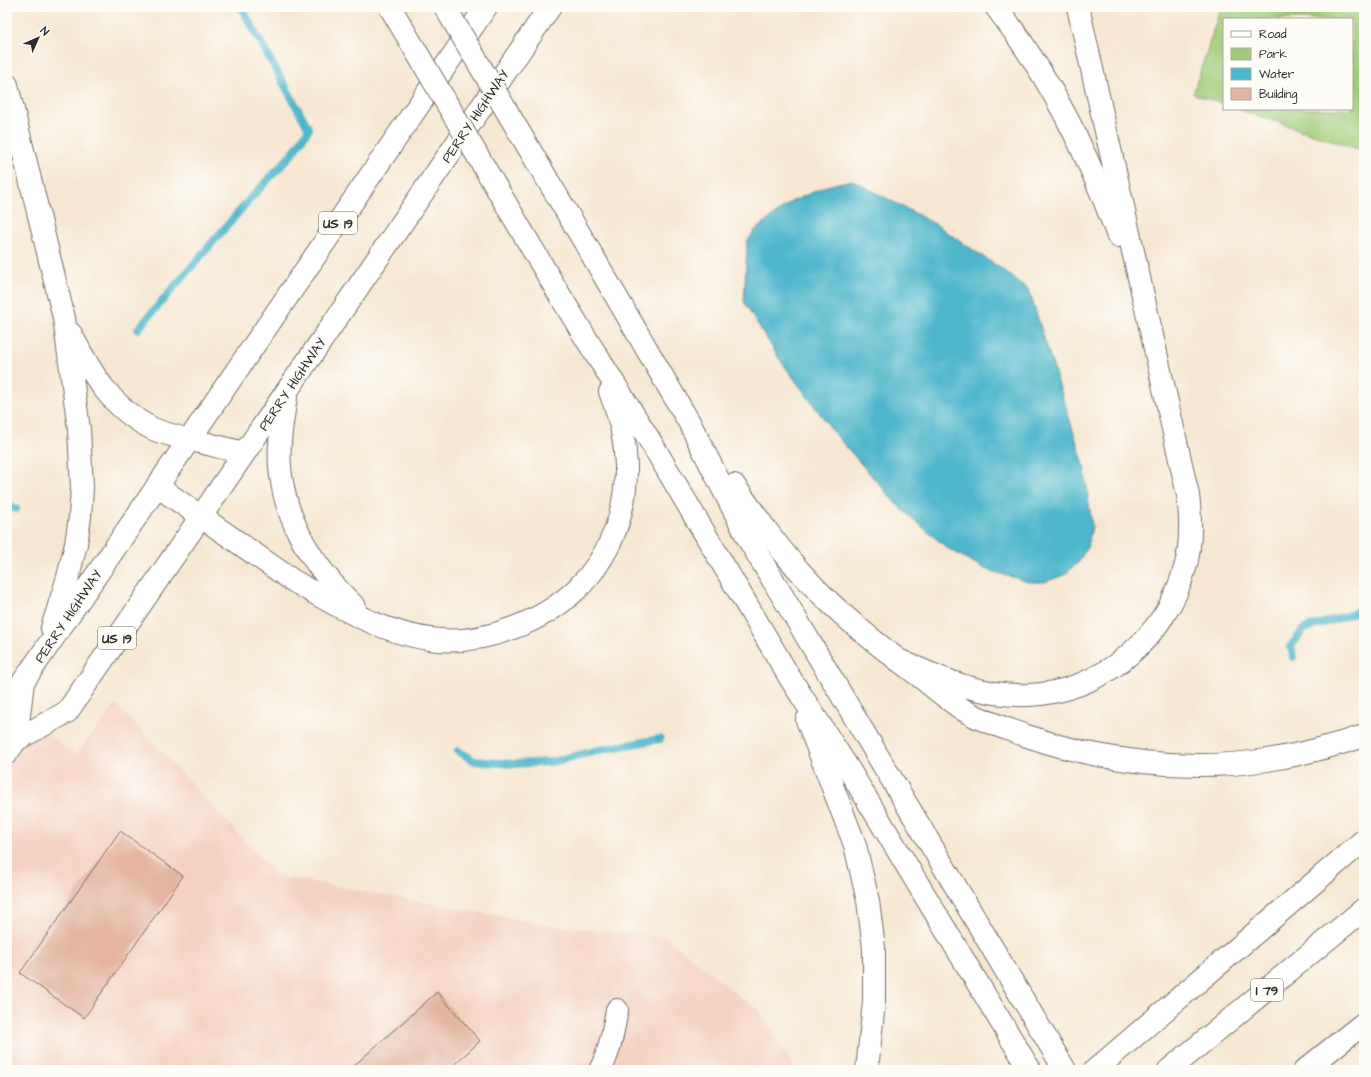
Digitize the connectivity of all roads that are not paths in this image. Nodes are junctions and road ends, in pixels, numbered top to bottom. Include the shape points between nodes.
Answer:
1 (390, 7) edge
2 (445, 7) edge
3 (486, 7) edge
4 (550, 7) edge
5 (996, 7) edge
6 (1078, 7) edge
7 (7, 84) edge
8 (1148, 316) junction
9 (64, 318) junction
10 (587, 340) junction
11 (286, 392) junction
12 (689, 422) junction
13 (189, 440) junction
14 (244, 453) junction
15 (158, 486) junction
16 (201, 516) junction
17 (369, 620) junction
18 (46, 650) junction
19 (896, 659) junction
20 (790, 678) junction
21 (1364, 736) edge
22 (11, 747) edge
23 (1364, 840) edge
24 (1364, 909) edge
25 (617, 1010) dead end
26 (1364, 1023) edge
27 (1028, 1065) edge
28 (600, 1070) edge
29 (867, 1070) edge
30 (1065, 1070) edge
31 (1095, 1070) edge
32 (1169, 1070) edge
33 (1305, 1070) edge

1 - 10 main road, bridge
2 - 12 main road, bridge
3 - 13 main road, PERRY HIGHWAY / US 19
4 - 11 main road, PERRY HIGHWAY / US 19
5 - 8 main road via 1031,54 1073,127 1103,196
6 - 8 main road
7 - 9 main road
8 - 19 main road via 1188,495 1190,519 1190,544 1185,568 1166,613 1152,633 1114,667 1093,679 1057,691 1029,695 1007,695 962,686
9 - 13 main road via 87,364 104,389 116,401 154,429
9 - 18 main road via 79,429 82,488 76,544
10 - 17 main road via 611,395 624,444 625,469 620,518 601,560 587,578 571,595 528,623 478,638 454,640 410,636
10 - 20 main road via 652,444
11 - 14 main road, PERRY HIGHWAY / US 19
11 - 17 main road via 280,450 281,475 292,520 302,541 325,575
12 - 19 main road via 764,526 804,576 851,622
12 - 30 main road via 750,540
13 - 14 main road
13 - 15 main road, PERRY HIGHWAY / US 19
14 - 16 main road, PERRY HIGHWAY / US 19
15 - 16 main road
15 - 18 main road, PERRY HIGHWAY / US 19
16 - 17 main road via 292,580
16 - 22 main road, PERRY HIGHWAY / US 19 via 67,712
18 - 22 main road, PERRY HIGHWAY / US 19 via 23,682
19 - 21 main road via 963,710 993,724 1056,746 1116,758 1167,764 1225,764 1268,760 1329,747
20 - 27 main road via 848,768
20 - 29 main road via 855,844 868,901 874,948 874,1002
23 - 31 main road
24 - 32 main road, I 79
25 - 28 main road via 610,1045
26 - 33 main road

